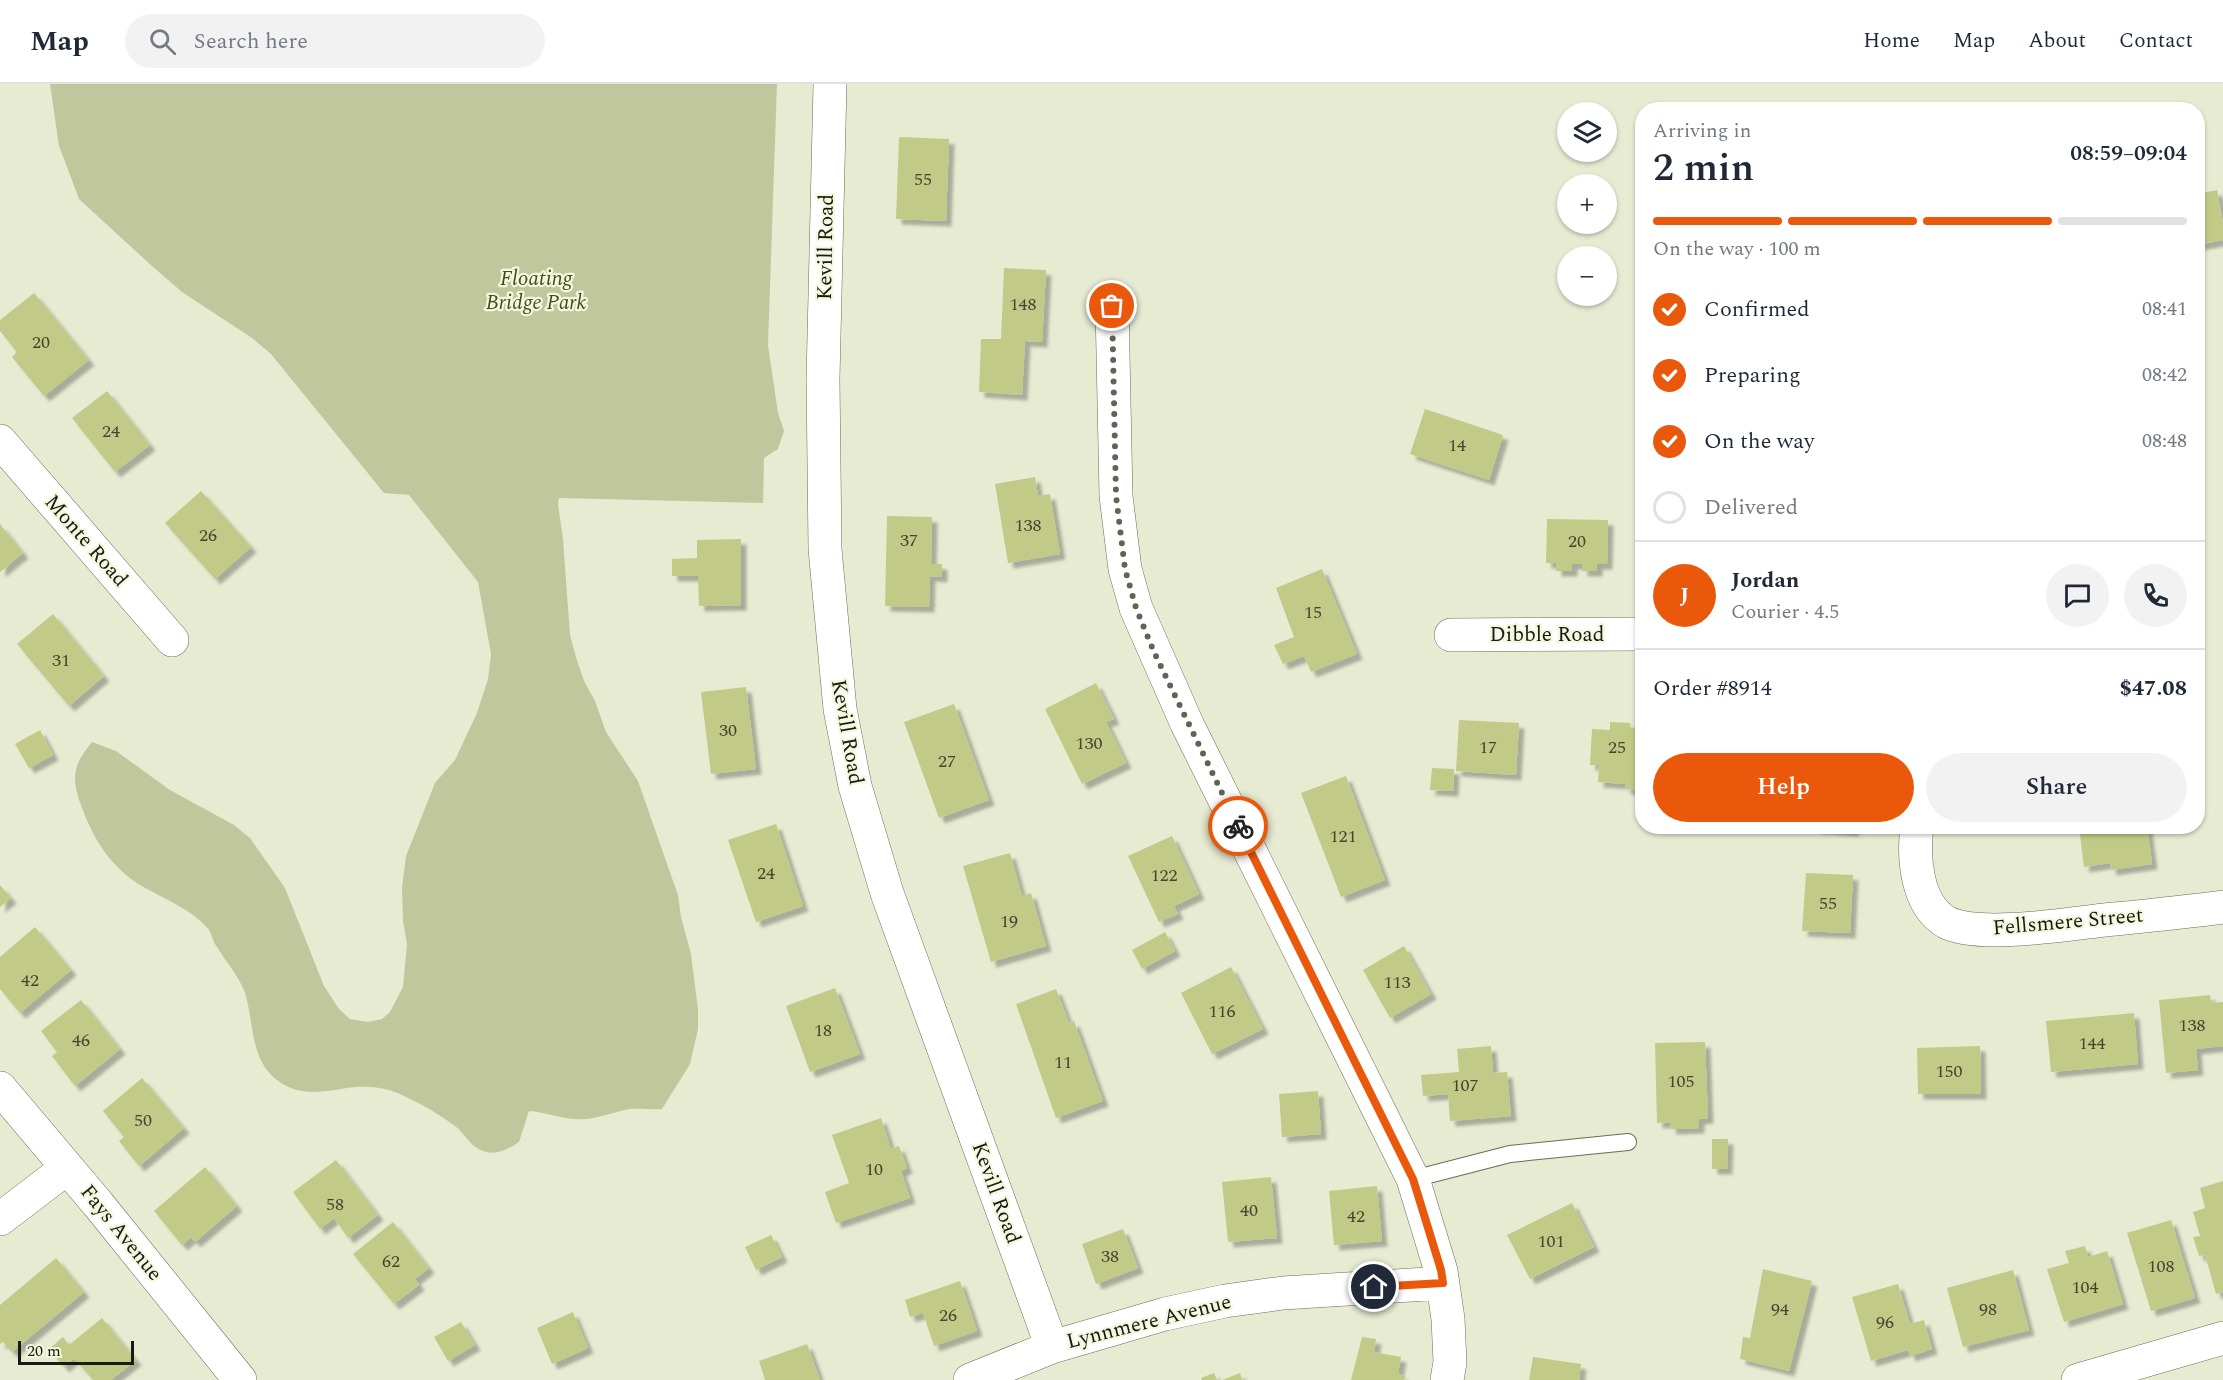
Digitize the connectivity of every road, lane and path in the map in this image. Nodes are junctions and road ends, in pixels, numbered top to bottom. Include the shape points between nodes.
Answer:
1 (830, 84) edge
2 (1112, 306) dead end
3 (0, 441) edge
4 (1635, 634) edge
5 (1451, 635) dead end
6 (172, 640) dead end
7 (1916, 834) edge
8 (2223, 907) edge
9 (0, 1088) edge
10 (1628, 1142) dead end
11 (67, 1168) junction
12 (1413, 1179) junction
13 (0, 1219) edge
14 (1443, 1283) junction
15 (2223, 1338) edge
16 (1052, 1347) junction
17 (240, 1380) edge
18 (970, 1380) edge
19 (1447, 1380) edge
20 (2078, 1380) edge

1 - 16 street, Kevill Road via 823,379 825,549 840,709 855,786 887,893
2 - 12 street via 1116,496 1125,569 1136,608 1192,735
3 - 6 street, Monte Road
4 - 5 street, Dibble Road
7 - 8 street, Fellsmere Street via 1914,851 1919,881 1931,908 1947,922 1974,929 2026,929
9 - 11 street, Fays Avenue
10 - 12 lane via 1510,1154
11 - 13 street
11 - 17 street, Fays Avenue
12 - 14 street
14 - 16 street, Lynnmere Avenue via 1283,1293 1225,1301
14 - 19 street via 1450,1362
15 - 20 street
16 - 18 street, Lynnmere Avenue

